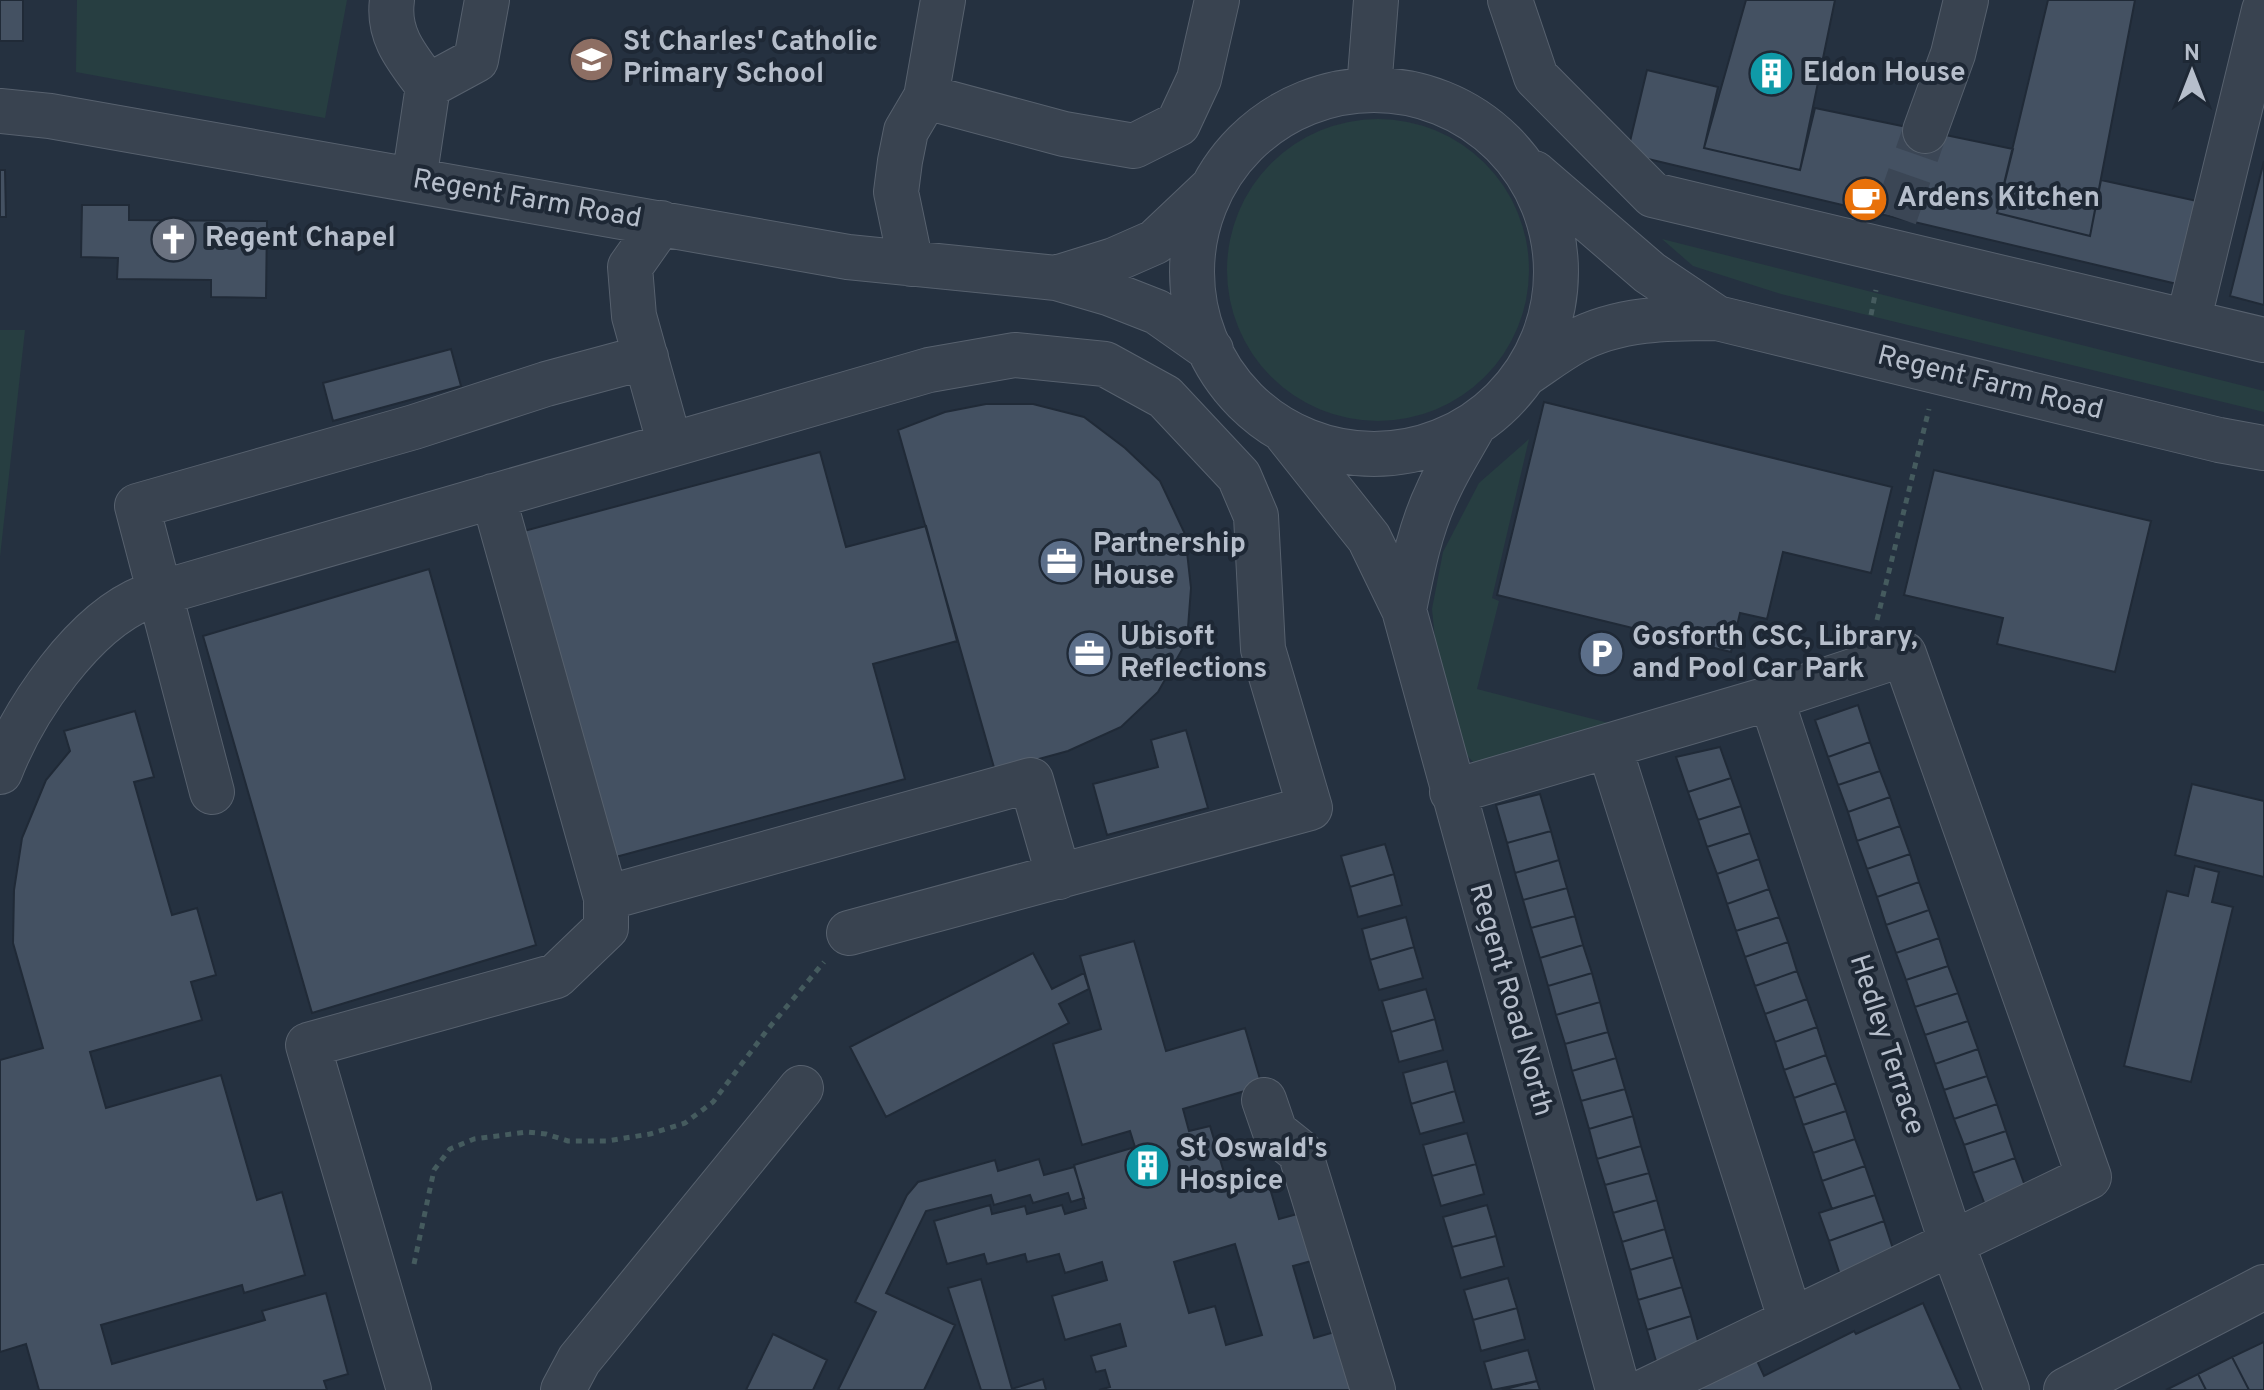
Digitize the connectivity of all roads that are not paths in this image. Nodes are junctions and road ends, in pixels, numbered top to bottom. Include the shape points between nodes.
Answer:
1 (392, 0) edge
2 (487, 0) edge
3 (943, 0) edge
4 (1217, 0) edge
5 (1510, 0) edge
6 (1966, 0) edge
7 (1376, 4) edge
8 (2264, 10) edge
9 (428, 86) junction
10 (1369, 89) junction
11 (926, 97) junction
12 (0, 111) edge
13 (1925, 131) tunnel mouth
14 (1522, 164) junction
15 (414, 180) junction
16 (1215, 185) junction
17 (661, 223) junction
18 (911, 264) junction
19 (1056, 278) junction
20 (1717, 318) junction
21 (2188, 322) junction
22 (2264, 340) edge
23 (1211, 350) junction
24 (646, 357) junction
25 (1524, 374) junction
26 (1474, 425) junction
27 (1280, 426) junction
28 (670, 445) junction
29 (2264, 448) edge
30 (493, 496) junction
31 (158, 594) junction
32 (1404, 610) junction
33 (1771, 698) junction
34 (1609, 746) junction
35 (0, 772) edge
36 (212, 792) dead end
37 (1452, 792) junction
38 (1059, 877) junction
39 (606, 898) junction
40 (849, 933) road end
41 (801, 1088) dead end
42 (1264, 1100) dead end
43 (1952, 1244) junction
44 (2264, 1287) edge
45 (1791, 1321) junction
46 (409, 1390) edge
47 (563, 1390) edge
48 (1373, 1390) edge
49 (1618, 1390) edge
50 (1647, 1390) edge
51 (2007, 1390) edge
52 (2066, 1390) edge

1 - 9 street via 394,35
2 - 9 street via 476,60
3 - 11 street
4 - 11 street via 1199,79 1178,124 1134,146 1064,134
5 - 21 street via 1536,77 1653,195
6 - 13 street
7 - 10 street
8 - 21 street
9 - 15 street
10 - 14 street, Regent Farm Road via 1423,95 1478,121
10 - 16 street, Regent Farm Road via 1309,100 1263,126 1226,164
11 - 18 street via 906,131 896,192
12 - 15 street, Regent Farm Road
14 - 20 street, Regent Farm Road via 1650,273
14 - 25 street, Regent Farm Road via 1550,219 1557,279 1546,337
15 - 17 street, Regent Farm Road
16 - 19 street, Regent Farm Road via 1155,242
16 - 23 street, Regent Farm Road via 1201,211 1191,263 1197,319
17 - 18 street, Regent Farm Road
17 - 24 street via 630,267 634,316
18 - 19 street, Regent Farm Road
19 - 23 street, Regent Farm Road via 1157,312
20 - 25 street, Regent Farm Road via 1619,325 1576,341
20 - 29 street, Regent Farm Road
21 - 22 street
23 - 27 street, Regent Farm Road via 1220,371 1258,414
24 - 28 street
24 - 31 street via 137,506
25 - 26 street, Regent Farm Road via 1517,387
26 - 27 street, Regent Farm Road via 1421,449 1363,455 1307,442
26 - 32 street, Regent Road North via 1428,515
27 - 32 street, Regent Road North via 1369,538
28 - 30 street
28 - 38 street via 929,370 1015,355 1105,364 1165,397 1239,476 1256,516 1263,649 1310,808
30 - 31 street
30 - 39 street
31 - 35 street via 124,606 96,628 44,693
31 - 36 street
32 - 37 street, Regent Road North
33 - 34 street
33 - 43 street, Hedley Terrace
33 - 43 street via 1904,654 2089,1177
34 - 37 street
34 - 45 street
37 - 49 street, Regent Road North
38 - 39 street via 1031,780
38 - 40 street
39 - 46 street via 606,928 556,976 308,1045
41 - 47 street via 579,1360
42 - 48 street via 1275,1132 1300,1152
43 - 45 street
43 - 51 street, Hedley Terrace
44 - 52 street
45 - 50 street

